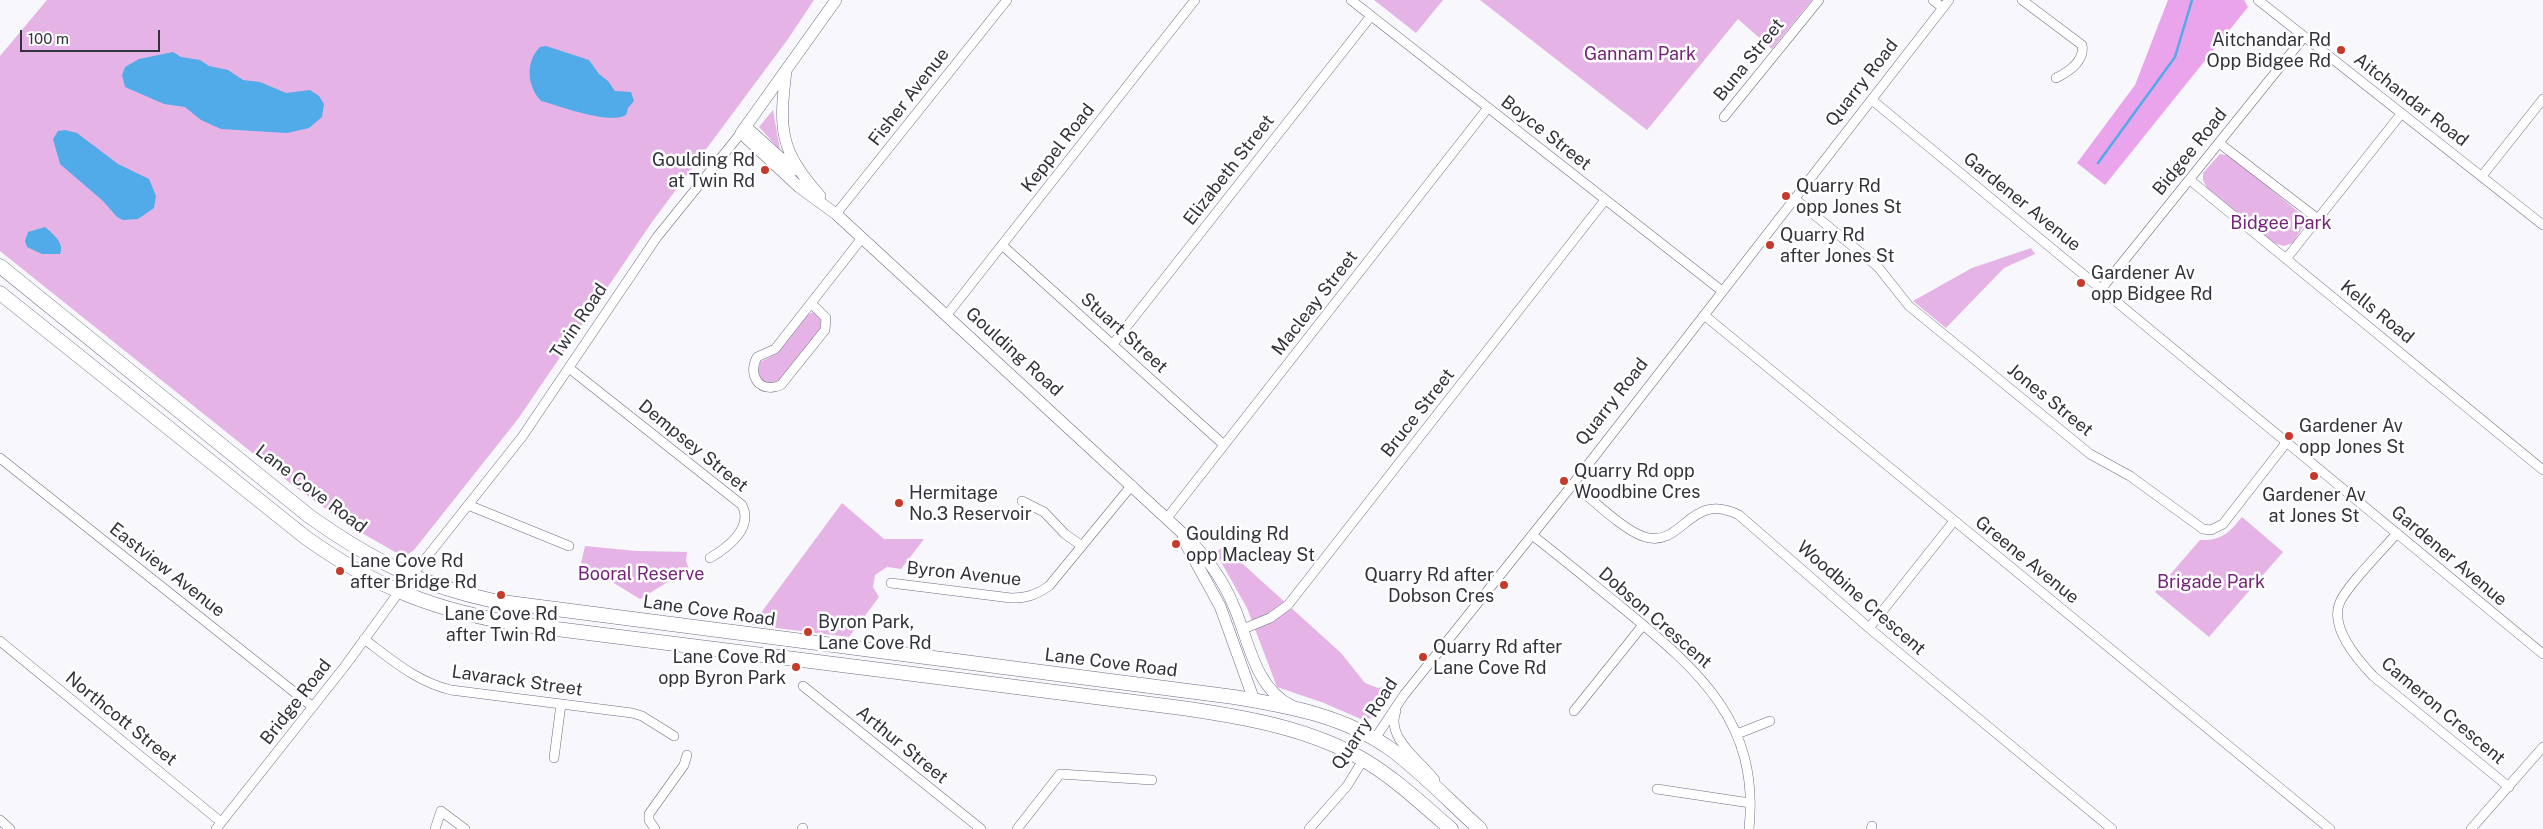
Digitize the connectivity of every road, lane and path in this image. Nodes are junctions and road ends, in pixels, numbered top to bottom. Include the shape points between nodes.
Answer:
1 (836, 0) edge
2 (1007, 0) edge
3 (1195, 0) edge
4 (1351, 0) edge
5 (1819, 0) edge
6 (1933, 0) edge
7 (2022, 0) edge
8 (2258, 0) edge
9 (1946, 4) edge
10 (1371, 16) junction
11 (2304, 37) junction
12 (787, 69) junction
13 (2056, 78) dead end
14 (2543, 98) edge
15 (1872, 100) junction
16 (1488, 109) junction
17 (2401, 114) junction
18 (1724, 117) dead end
19 (743, 130) junction
20 (782, 130) joint
21 (2219, 143) junction
22 (2482, 176) junction
23 (805, 180) junction
24 (2190, 180) junction
25 (1795, 199) junction
26 (1605, 200) junction
27 (836, 214) junction
28 (2318, 219) junction
29 (2543, 225) edge
30 (862, 238) junction
31 (1002, 245) junction
32 (2286, 259) junction
33 (0, 266) edge
34 (2102, 288) junction
35 (1722, 291) junction
36 (0, 293) edge
37 (811, 303) junction
38 (1704, 315) junction
39 (946, 316) junction
40 (1113, 344) junction
41 (569, 368) junction
42 (2286, 443) junction
43 (1224, 445) junction
44 (0, 458) edge
45 (2543, 470) edge
46 (1573, 484) junction
47 (1132, 485) junction
48 (1022, 501) dead end
49 (468, 505) junction
50 (1167, 518) junction
51 (1954, 521) junction
52 (2397, 533) junction
53 (1532, 535) junction
54 (569, 546) dead end
55 (1082, 546) junction
56 (710, 558) dead end
57 (411, 577) junction
58 (891, 583) dead end
59 (399, 592) junction
60 (1643, 625) junction
61 (1243, 628) junction
62 (1870, 628) junction
63 (1231, 633) junction
64 (364, 639) junction
65 (0, 641) edge
66 (2543, 654) edge
67 (803, 686) dead end
68 (1404, 695) junction
69 (1254, 700) junction
70 (561, 704) junction
71 (313, 707) junction
72 (1294, 707) junction
73 (1574, 710) dead end
74 (1770, 721) dead end
75 (1303, 734) junction
76 (1737, 734) junction
77 (674, 736) dead end
78 (1374, 740) junction
79 (2543, 747) edge
80 (687, 755) dead end
81 (554, 758) dead end
82 (1363, 760) junction
83 (1152, 780) dead end
84 (2509, 787) junction
85 (1657, 789) dead end
86 (1750, 803) junction
87 (1451, 804) junction
88 (0, 820) edge
89 (218, 826) edge
90 (2473, 827) edge
91 (10, 829) edge
92 (435, 829) edge
93 (465, 829) edge
94 (655, 829) edge
95 (981, 829) edge
96 (1017, 829) edge
97 (1309, 829) edge
98 (1451, 829) edge
99 (1480, 829) edge
100 (1749, 829) edge
101 (2112, 829) edge
102 (2330, 829) edge
103 (2484, 829) edge

1 - 12 main road, Twin Road
2 - 27 street, Fisher Avenue
3 - 31 street, Keppel Road
4 - 10 street, Boyce Street
5 - 18 street, Buna Street
6 - 9 street
7 - 13 street via 2082,45 2081,57 2076,64
8 - 11 street, Aitchandar Road
9 - 15 street, Quarry Road
10 - 16 street, Boyce Street
10 - 40 street, Elizabeth Street
11 - 17 street, Aitchandar Road
11 - 21 street, Bidgee Road
12 - 19 main road, Twin Road
12 - 20 main road, Twin Road
14 - 22 street
15 - 25 street, Quarry Road
15 - 34 street, Gardener Avenue
16 - 26 street, Boyce Street
16 - 43 street, Macleay Street
17 - 22 street, Aitchandar Road
17 - 28 street
19 - 23 main road
19 - 27 main road, Goulding Road via 799,187
19 - 41 street, Twin Road via 657,237
20 - 23 main road, Goulding Road via 791,158
21 - 24 street, Bidgee Road
21 - 28 street
22 - 29 street, Aitchandar Road
23 - 27 main road, Goulding Road
24 - 32 street, Kells Road
24 - 34 street, Bidgee Road
25 - 35 street, Quarry Road
25 - 42 street, Jones Street via 1878,267 1909,306 2083,448 2130,476 2203,530 2223,524
26 - 35 street, Boyce Street
26 - 61 street, Bruce Street via 1288,604 1274,616
27 - 30 main road, Goulding Road
28 - 32 street
30 - 37 street
30 - 39 main road, Goulding Road
31 - 39 street, Keppel Road
31 - 40 street, Stuart Street
32 - 45 street, Kells Road
33 - 57 highway, Lane Cove Road via 310,516 347,543
34 - 42 street, Gardener Avenue
35 - 38 street, Quarry Road
36 - 59 highway, Lane Cove Road via 305,537 344,565
37 - 37 street via 826,318 825,330 781,385 771,388 759,384 752,370 757,357 775,349
38 - 46 street, Quarry Road
38 - 51 street, Greene Avenue
39 - 47 main road, Goulding Road
40 - 43 street, Stuart Street
41 - 49 street, Twin Road via 527,430
41 - 56 street, Dempsey Street via 742,505 744,527 727,547
42 - 52 street, Gardener Avenue
43 - 50 street, Macleay Street
44 - 71 street, Eastview Avenue
46 - 53 street, Quarry Road
46 - 62 street, Woodbine Crescent via 1635,533 1651,538 1669,535 1708,509 1739,515
47 - 50 main road, Goulding Road
47 - 55 street, Byron Avenue
48 - 55 street via 1044,512
49 - 54 street
49 - 57 street, Twin Road
50 - 61 main road, Goulding Road via 1211,565
50 - 63 main road, Goulding Road via 1202,571
51 - 62 street
51 - 102 street, Greene Avenue
52 - 66 street, Gardener Avenue
52 - 84 street, Cameron Crescent via 2340,602 2339,622 2344,635 2373,676
53 - 60 street, Dobson Crescent
53 - 68 street, Quarry Road
55 - 58 street, Byron Avenue via 1049,586 1025,598
57 - 59 highway, Twin Road
57 - 69 highway, Lane Cove Road via 494,601
59 - 64 street, Bridge Road
59 - 75 highway, Lane Cove Road via 457,612 504,622 1182,708 1255,720
60 - 73 street
60 - 76 street, Dobson Crescent via 1704,681
61 - 63 main road
61 - 72 main road, Goulding Road via 1257,670 1265,683
62 - 101 street, Woodbine Crescent
63 - 69 main road, Goulding Road
64 - 70 street, Lavarack Street via 404,670 432,685
64 - 71 street, Bridge Road
65 - 89 street, Northcott Street
67 - 95 street, Arthur Street
68 - 78 street, Quarry Road
68 - 87 street via 1394,717 1395,733
69 - 72 highway, Lane Cove Road
69 - 75 highway, Goulding Road via 1263,711
70 - 77 street, Lavarack Street via 632,713
70 - 81 street
71 - 89 street, Bridge Road
72 - 78 highway, Lane Cove Road via 1334,720
74 - 76 street
75 - 82 highway, Lane Cove Road
76 - 86 street, Dobson Crescent via 1746,768
78 - 82 highway, Quarry Road
78 - 87 highway, Lane Cove Road via 1392,751
79 - 84 street
80 - 94 street via 684,765 650,814 649,820
82 - 97 street, Quarry Road via 1346,786
82 - 98 highway, Lane Cove Road
83 - 96 street via 1060,774
84 - 90 street
85 - 86 street
86 - 100 street, Dobson Crescent
87 - 99 highway, Lane Cove Road
88 - 91 street
90 - 103 street
92 - 93 street via 441,811

